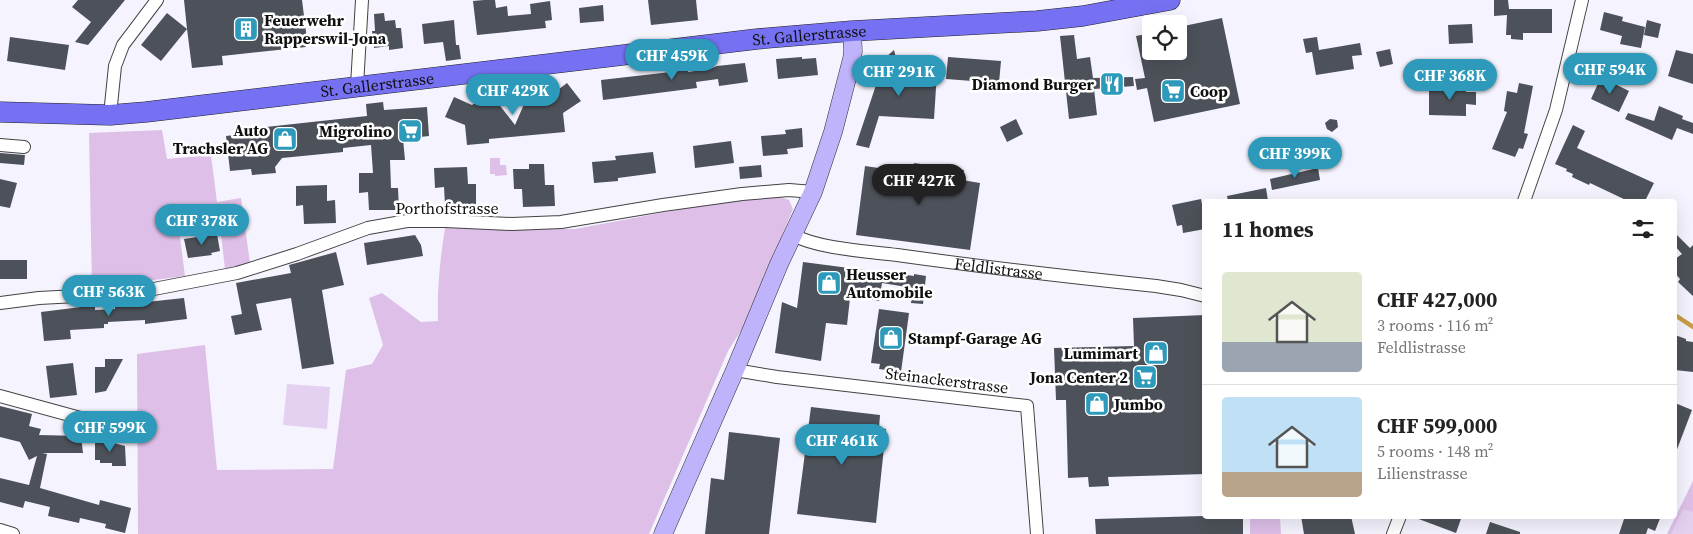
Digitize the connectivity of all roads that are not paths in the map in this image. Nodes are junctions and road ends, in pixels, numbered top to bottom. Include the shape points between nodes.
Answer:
1 (157, 0) edge
2 (362, 0) edge
3 (1170, 0) edge
4 (1582, 0) edge
5 (852, 31) junction
6 (357, 86) junction
7 (0, 112) edge
8 (110, 115) junction
9 (0, 145) edge
10 (24, 147) dead end
11 (813, 192) junction
12 (1525, 199) edge
13 (793, 235) junction
14 (1202, 295) edge
15 (0, 303) edge
16 (735, 370) junction
17 (0, 396) edge
18 (128, 431) dead end
19 (1399, 519) edge
20 (0, 530) edge
21 (13, 534) edge
22 (663, 534) edge
23 (1037, 534) edge
24 (1394, 534) edge

1 - 8 street via 123,45 115,66
2 - 6 street
3 - 5 main road, St. Gallerstrasse via 1037,21
4 - 12 street via 1556,110
5 - 6 main road, St. Gallerstrasse via 640,52
5 - 11 street via 852,59
6 - 8 main road, St. Gallerstrasse
7 - 8 main road, St. Gallerstrasse
9 - 10 street
11 - 13 street
11 - 15 street, Porthofstrasse via 789,190 742,194 561,222 407,222 368,228 237,273 133,293
13 - 14 street, Feldlistrasse via 826,246 1156,286
13 - 16 street
16 - 22 street
16 - 23 street, Steinackerstrasse via 1027,406
17 - 18 street
19 - 24 street
20 - 21 street

